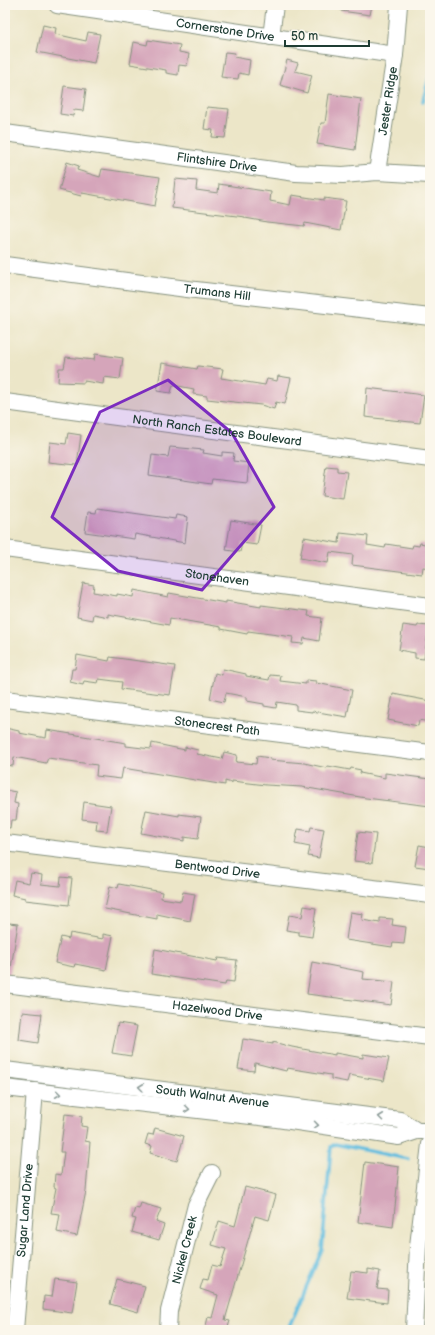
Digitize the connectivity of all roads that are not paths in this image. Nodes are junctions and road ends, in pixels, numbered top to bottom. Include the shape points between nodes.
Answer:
1 (57, 5) edge
2 (275, 5) edge
3 (400, 5) edge
4 (271, 37) junction
5 (395, 55) junction
6 (5, 133) edge
7 (377, 172) junction
8 (430, 175) edge
9 (5, 265) edge
10 (430, 317) edge
11 (5, 402) edge
12 (430, 460) edge
13 (5, 549) edge
14 (430, 606) edge
15 (5, 699) edge
16 (430, 752) edge
17 (5, 843) edge
18 (430, 895) edge
19 (5, 984) edge
20 (430, 1037) edge
21 (5, 1070) edge
22 (5, 1088) edge
23 (35, 1091) junction
24 (423, 1131) edge
25 (430, 1144) edge
26 (212, 1173) dead end
27 (424, 1247) edge
28 (15, 1330) edge
29 (168, 1330) edge
30 (414, 1330) edge

1 - 4 street, Cornerstone Drive
2 - 4 street
3 - 5 street, Jester Ridge
4 - 5 street, Cornerstone Drive
5 - 7 street, Jester Ridge
6 - 7 street, Flintshire Drive via 296,173 343,175
7 - 8 street, Flintshire Drive
9 - 10 street, Trumans Hill
11 - 12 street, North Ranch Estates Boulevard
13 - 14 street, Stonehaven
15 - 16 street, Stonecrest Path
17 - 18 street, Bentwood Drive
19 - 20 street, Hazelwood Drive
24 -> 21 street, South Walnut Avenue via 400,1120
22 - 23 street, South Walnut Avenue
23 -> 24 street, South Walnut Avenue via 277,1119 399,1137
23 - 28 street, Sugar Land Drive
25 - 27 street
26 - 29 street, Nickel Creek via 196,1205 169,1311
27 - 30 street

